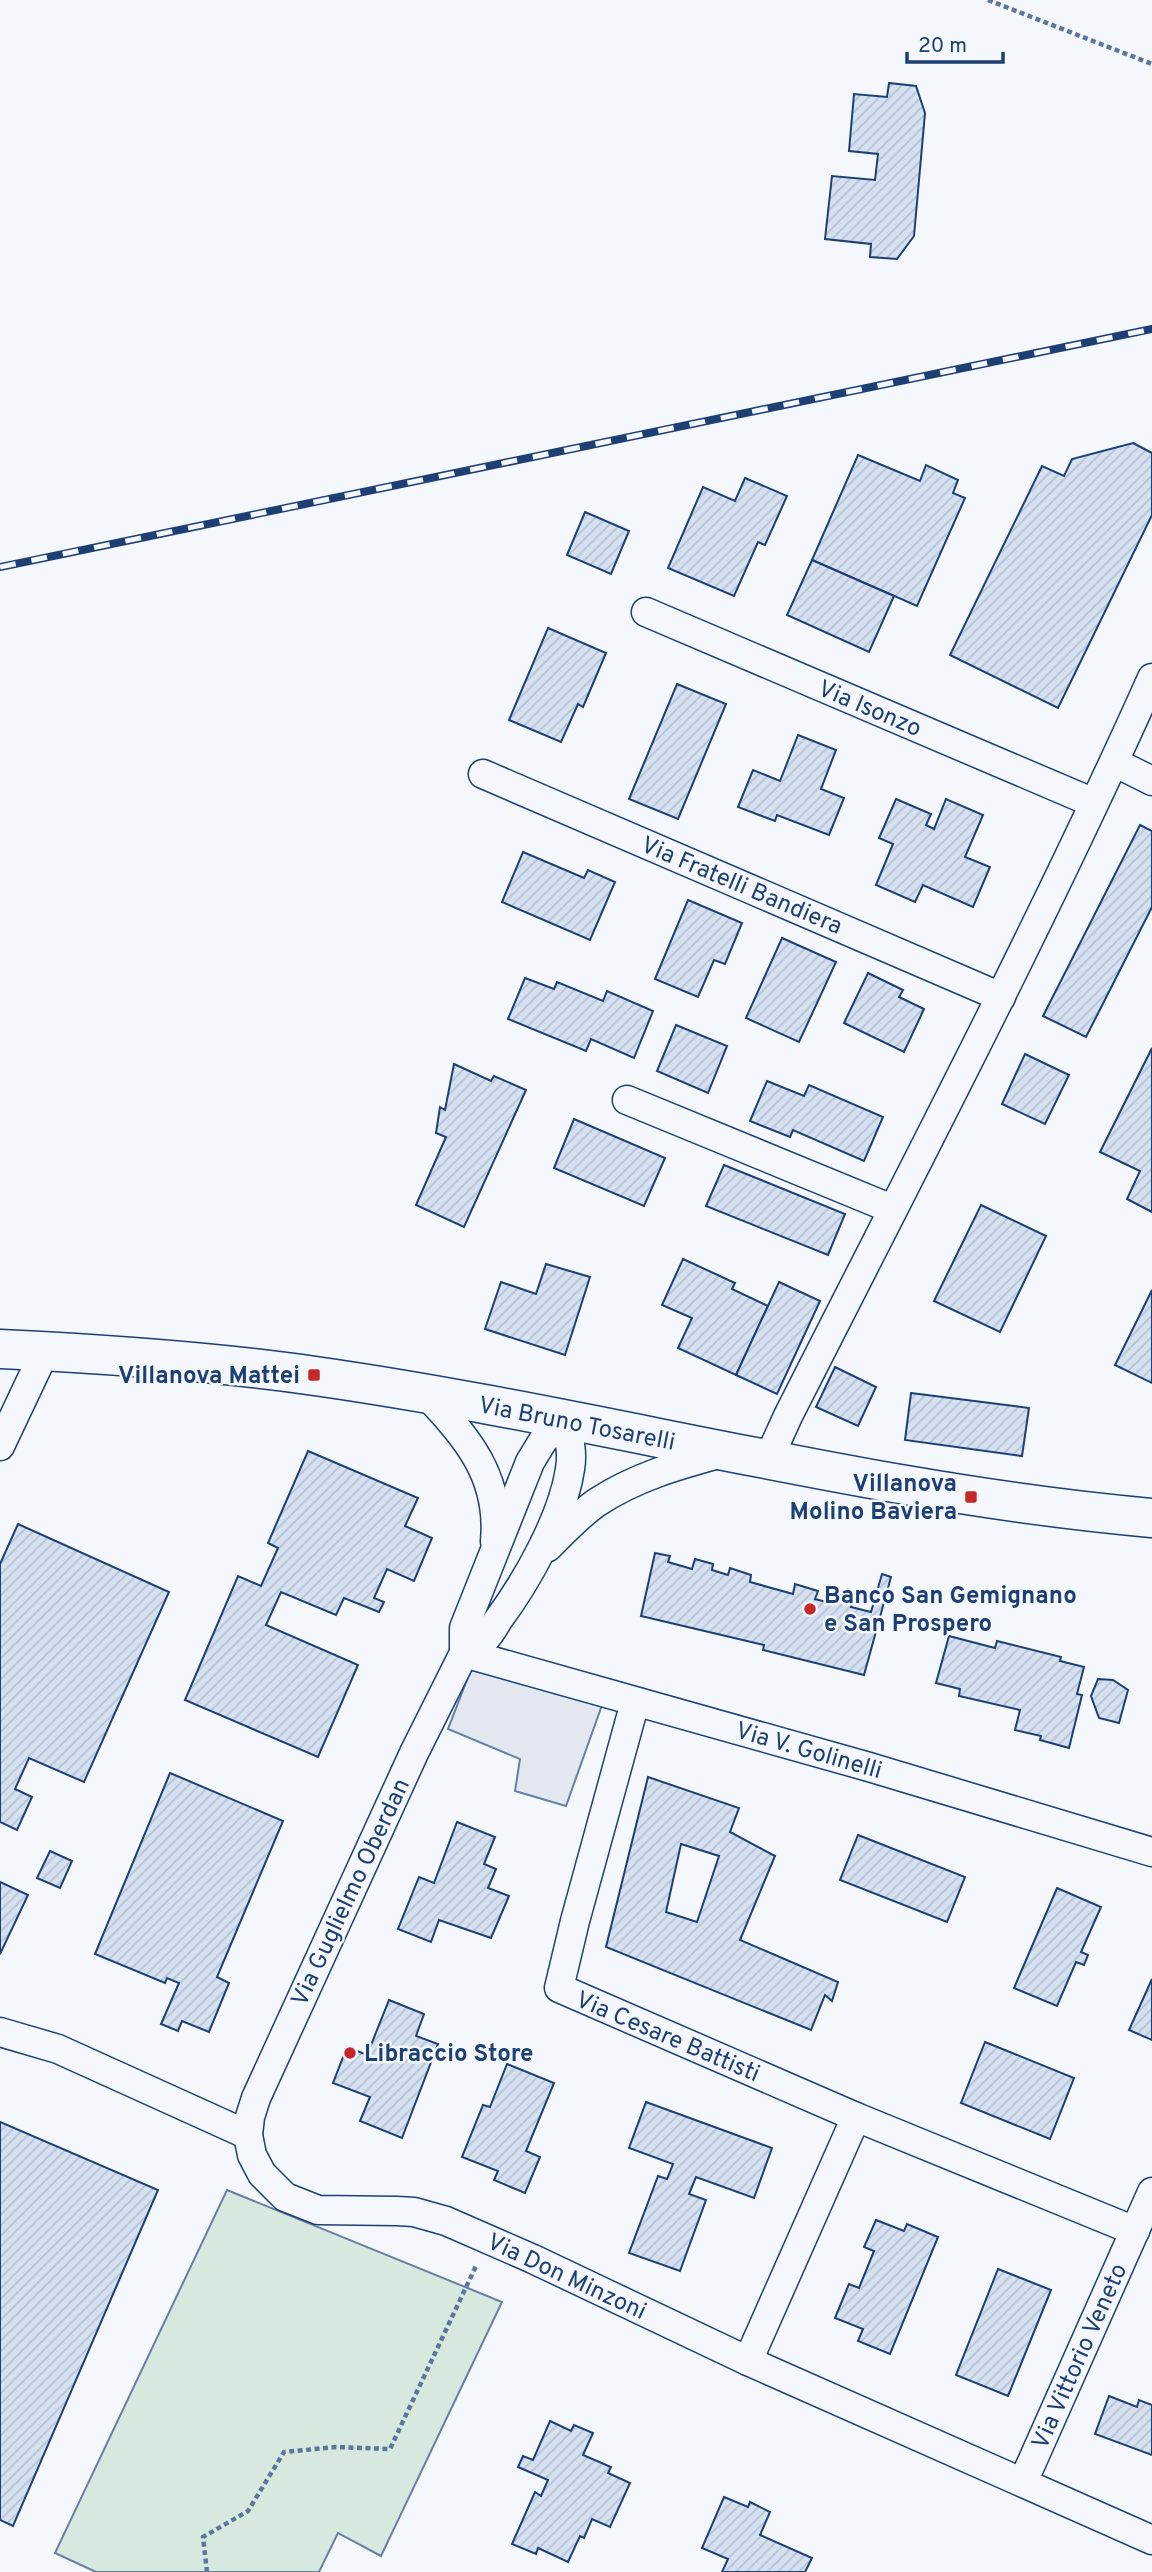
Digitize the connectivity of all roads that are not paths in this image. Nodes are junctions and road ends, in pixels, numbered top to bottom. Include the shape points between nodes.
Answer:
1 (646, 612) dead end
2 (1152, 678) edge
3 (1114, 762) junction
4 (484, 774) dead end
5 (1152, 781) edge
6 (1094, 803) junction
7 (1002, 997) junction
8 (627, 1100) dead end
9 (892, 1209) junction
10 (0, 1349) edge
11 (45, 1351) junction
12 (426, 1394) junction
13 (565, 1421) junction
14 (0, 1446) edge
15 (726, 1452) junction
16 (768, 1460) junction
17 (1152, 1518) edge
18 (495, 1547) junction
19 (536, 1559) junction
20 (464, 1654) junction
21 (635, 1702) junction
22 (1152, 1852) edge
23 (0, 2032) edge
24 (856, 2117) junction
25 (248, 2135) junction
26 (1152, 2192) edge
27 (1135, 2231) junction
28 (748, 2361) junction
29 (1023, 2482) junction
30 (1152, 2539) edge

1 - 6 street, Via Isonzo
2 - 3 street
3 - 5 street
3 - 6 street
4 - 7 street, Via Fratelli Bandiera
6 - 7 street
7 - 9 street
8 - 9 street
9 - 16 street
10 - 11 main road, Via Bruno Tosarelli
11 - 12 main road, Via Bruno Tosarelli via 238,1367
11 - 14 street
12 - 13 main road, Via Bruno Tosarelli
12 - 18 street, Via Guglielmo Oberdan via 462,1433 479,1460 493,1499
13 - 15 main road, Via Bruno Tosarelli
13 - 18 street, Via Guglielmo Oberdan via 544,1439 530,1462
13 - 19 street, Via Guglielmo Oberdan via 571,1468 565,1494
15 - 16 main road, Via Bruno Tosarelli
15 - 19 street, Via Guglielmo Oberdan via 632,1482 595,1504
16 - 17 main road, Via Bruno Tosarelli via 971,1497
18 - 20 street, Via Guglielmo Oberdan via 464,1628
19 - 20 street, Via Guglielmo Oberdan via 483,1642
20 - 21 street, Via V. Golinelli
20 - 25 street, Via Guglielmo Oberdan via 256,2098
21 - 22 street, Via V. Golinelli
21 - 24 street, Via Cesare Battisti via 559,1989
23 - 25 street via 58,2049
24 - 27 street, Via Cesare Battisti
24 - 28 street
25 - 28 street, Via Don Minzoni via 262,2174 285,2197 318,2210 414,2212 446,2221
26 - 27 street, Via Vittorio Veneto
27 - 29 street, Via Vittorio Veneto
28 - 29 street, Via Don Minzoni
29 - 30 street, Via Don Minzoni

